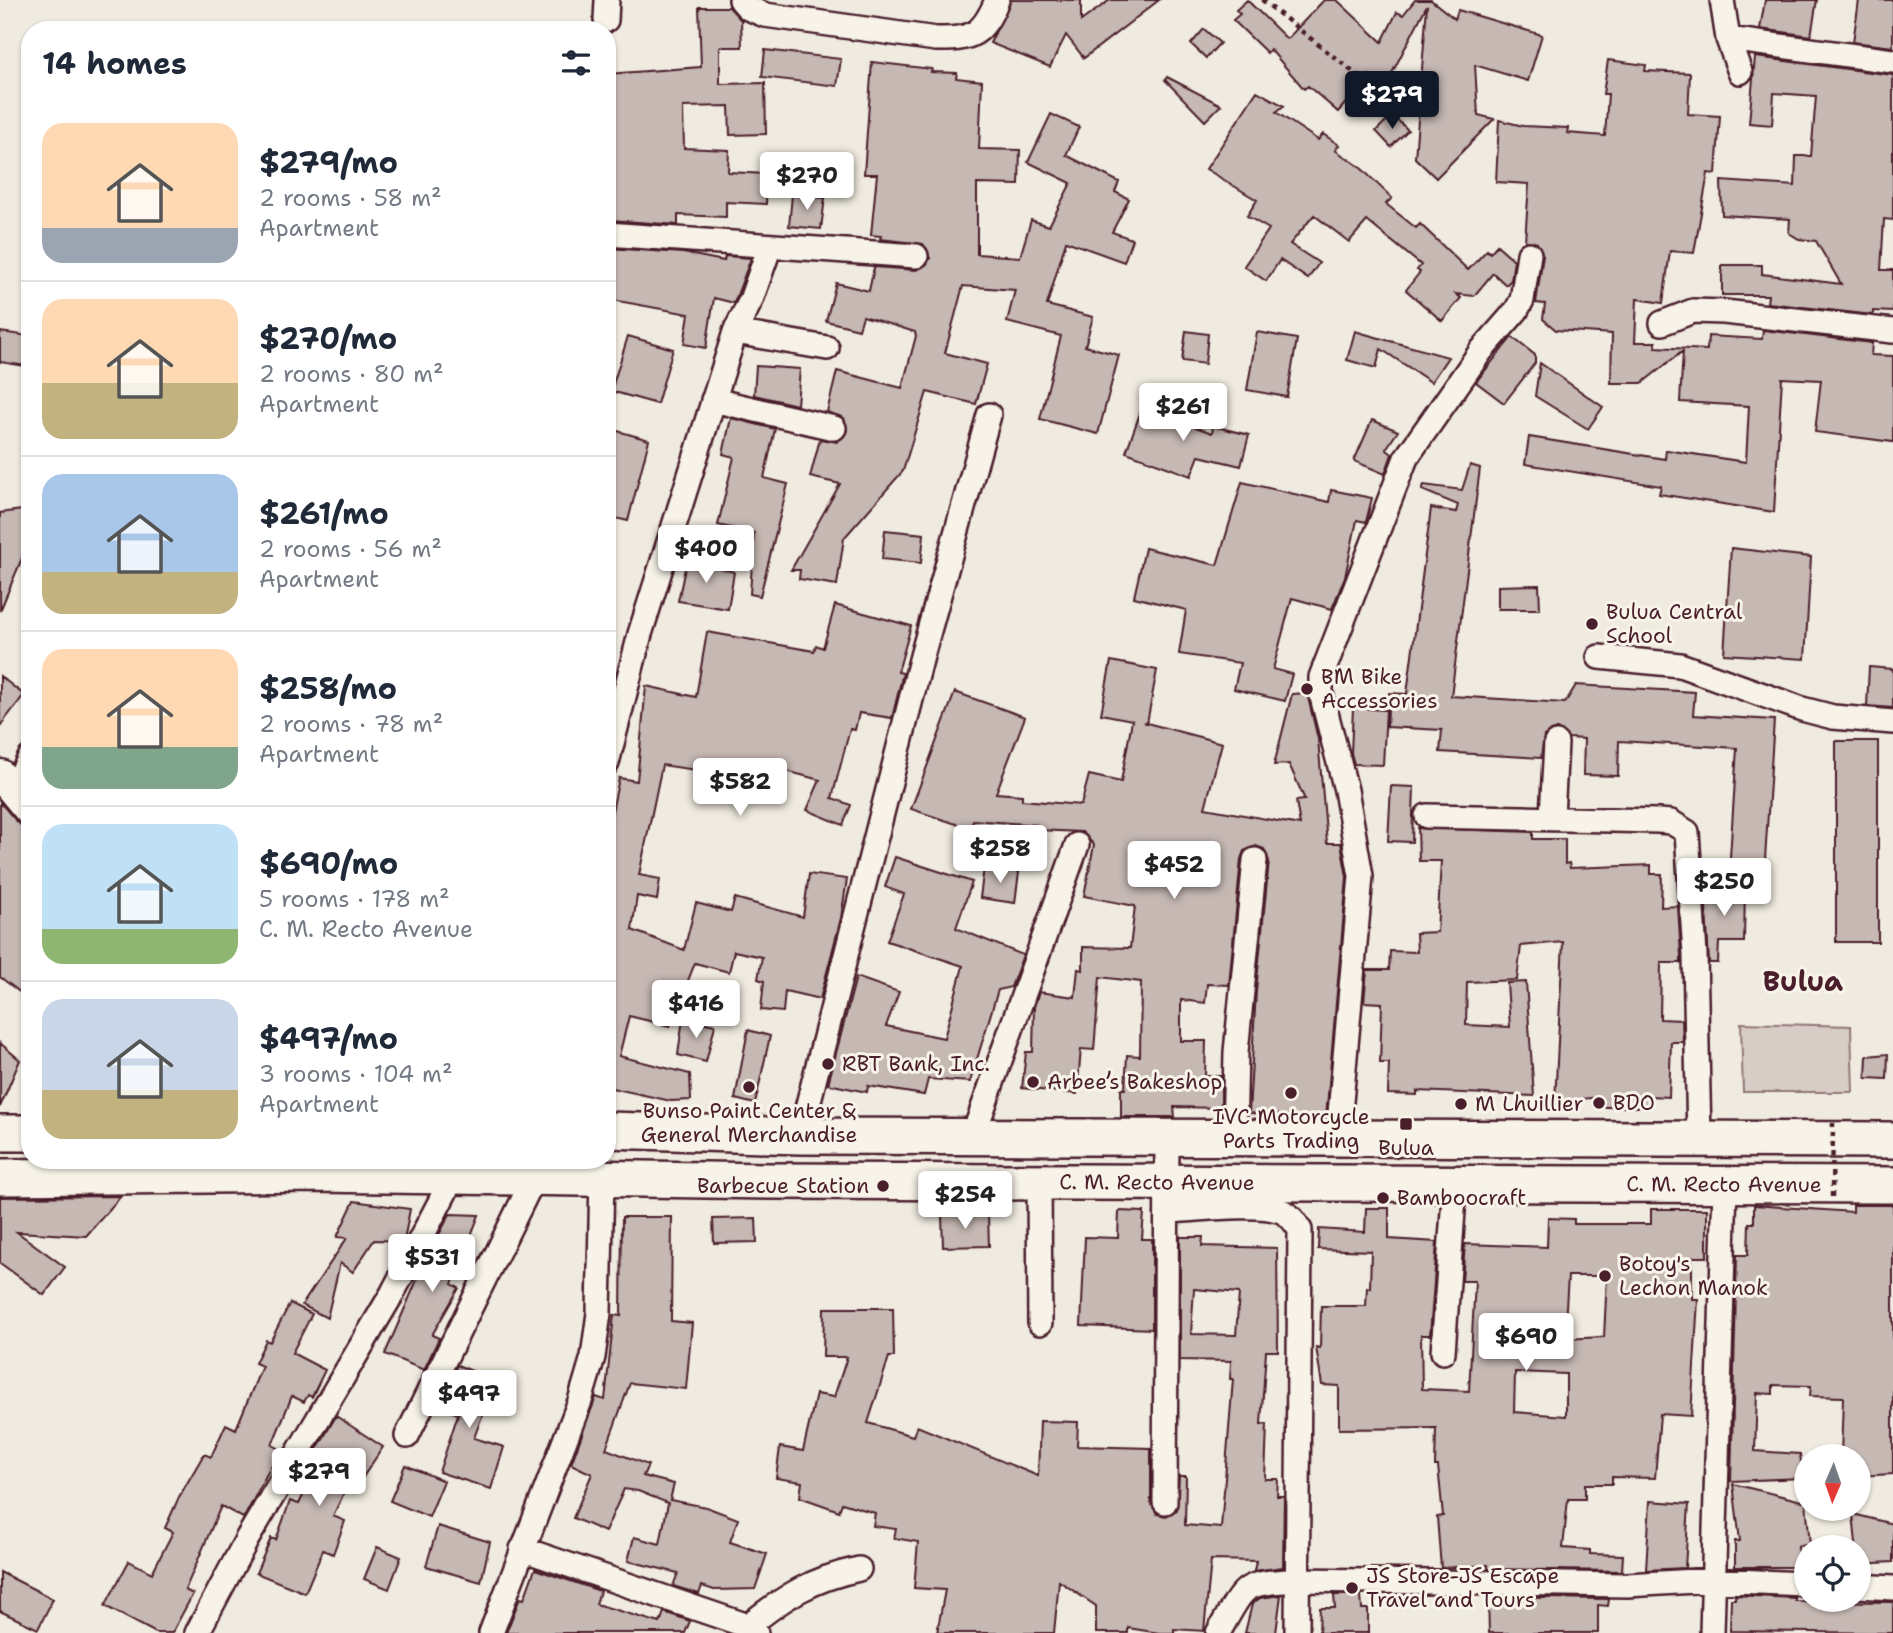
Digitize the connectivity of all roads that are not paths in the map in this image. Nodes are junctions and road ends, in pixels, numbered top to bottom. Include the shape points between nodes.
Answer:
1 (741, 0) edge
2 (997, 0) edge
3 (1722, 0) edge
4 (1728, 39) junction
5 (1893, 61) edge
6 (1740, 72) dead end
7 (616, 235) edge
8 (770, 246) junction
9 (1529, 254) dead end
10 (916, 256) dead end
11 (1662, 323) dead end
12 (1893, 331) edge
13 (735, 332) junction
14 (827, 348) dead end
15 (713, 400) junction
16 (989, 415) dead end
17 (834, 428) dead end
18 (1599, 657) dead end
19 (1893, 722) edge
20 (616, 728) edge
21 (1556, 743) dead end
22 (1427, 816) dead end
23 (1552, 816) junction
24 (1077, 845) dead end
25 (1255, 860) dead end
26 (616, 1130) edge
27 (800, 1136) junction
28 (972, 1136) junction
29 (1167, 1136) junction
30 (1234, 1136) junction
31 (1353, 1136) junction
32 (1699, 1138) junction
33 (1893, 1140) edge
34 (209, 1169) edge
35 (369, 1169) edge
36 (454, 1175) junction
37 (536, 1176) junction
38 (0, 1177) edge
39 (602, 1177) junction
40 (1039, 1182) junction
41 (1368, 1183) junction
42 (1455, 1183) junction
43 (1725, 1185) junction
44 (1893, 1185) edge
45 (1168, 1196) junction
46 (1040, 1323) dead end
47 (1443, 1352) dead end
48 (407, 1436) dead end
49 (1165, 1502) dead end
50 (522, 1549) junction
51 (859, 1569) dead end
52 (1299, 1580) junction
53 (1712, 1580) junction
54 (1794, 1583) edge
55 (1871, 1587) edge
56 (1893, 1588) edge
57 (752, 1630) edge
58 (197, 1633) edge
59 (491, 1633) edge
60 (1218, 1633) edge
61 (1297, 1633) edge
62 (1712, 1633) edge

1 - 2 street via 765,15 959,39 978,33
3 - 4 street
4 - 5 street
4 - 6 street
7 - 8 street
8 - 10 street
8 - 13 street
9 - 31 street via 1516,311 1481,351 1406,458 1321,677 1361,876
11 - 12 street via 1678,314 1703,311
13 - 14 street
13 - 15 street
15 - 17 street
15 - 20 street via 640,634
16 - 27 street via 922,656
18 - 19 street via 1680,665 1802,709 1833,717
21 - 23 street
22 - 23 street
23 - 32 street via 1671,822 1687,832
24 - 28 street
25 - 30 street via 1236,1052
26 - 27 highway
27 - 28 highway
28 - 29 highway
29 - 30 highway
29 - 45 street
30 - 31 highway
31 - 32 highway
31 - 41 highway
32 - 33 highway
34 - 38 highway, C. M. Recto Avenue
35 - 36 highway, C. M. Recto Avenue
36 - 37 highway, C. M. Recto Avenue
36 - 58 street via 392,1294 247,1539
37 - 39 highway, C. M. Recto Avenue
37 - 48 street
39 - 40 highway, C. M. Recto Avenue
39 - 50 street via 599,1313 593,1357
40 - 45 highway, C. M. Recto Avenue
40 - 46 street
41 - 42 highway, C. M. Recto Avenue
41 - 45 highway, C. M. Recto Avenue
42 - 43 highway, C. M. Recto Avenue
42 - 47 street
43 - 44 highway, C. M. Recto Avenue
43 - 53 street
45 - 49 street
45 - 52 street via 1282,1211 1300,1230
50 - 57 street
50 - 59 street
51 - 57 street via 813,1582 782,1599
52 - 53 street via 1627,1586
52 - 60 street via 1246,1587
52 - 61 street
53 - 54 street
53 - 62 street
55 - 56 street

